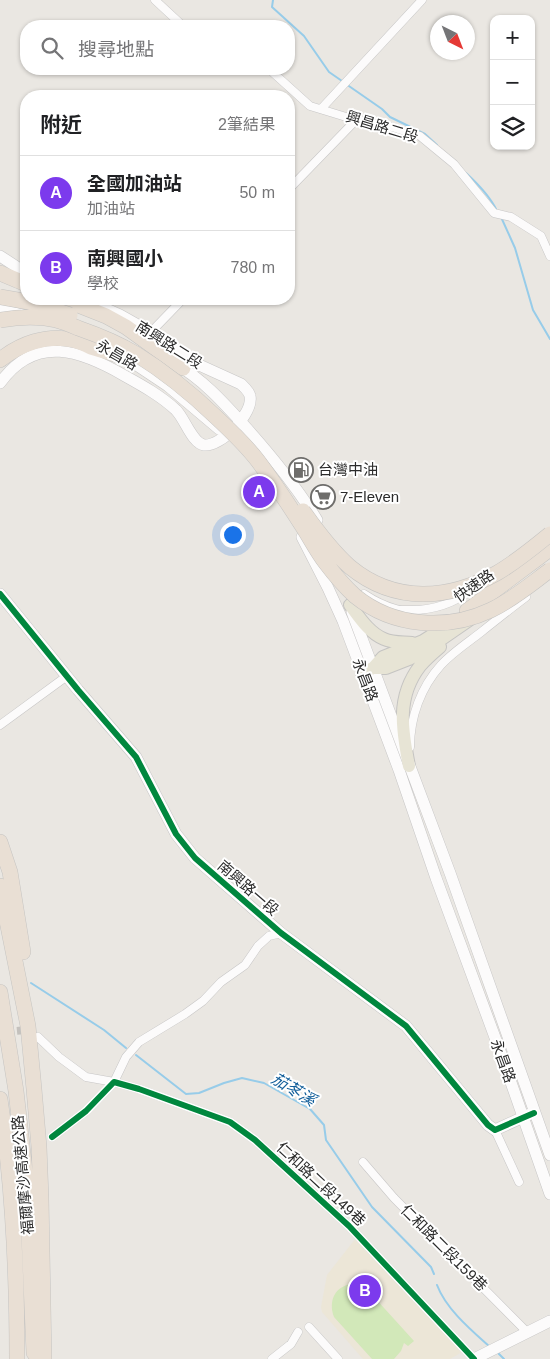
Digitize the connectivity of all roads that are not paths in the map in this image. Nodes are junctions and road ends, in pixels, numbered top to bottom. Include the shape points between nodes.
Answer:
1 (155, 0) edge
2 (422, 0) edge
3 (177, 20) edge
4 (276, 75) edge
5 (292, 90) edge
6 (295, 92) edge
7 (321, 109) junction
8 (356, 120) junction
9 (295, 184) edge
10 (0, 256) edge
11 (550, 256) edge
12 (20, 269) edge
13 (0, 273) edge
14 (20, 281) edge
15 (0, 292) edge
16 (20, 295) edge
17 (0, 297) edge
18 (20, 300) edge
19 (38, 305) edge
20 (59, 305) edge
21 (78, 305) edge
22 (98, 305) edge
23 (177, 305) edge
24 (0, 309) edge
25 (0, 320) edge
26 (150, 333) junction
27 (121, 356) junction
28 (0, 360) edge
29 (183, 368) junction
30 (0, 383) edge
31 (240, 421) junction
32 (226, 436) junction
33 (550, 529) edge
34 (550, 534) edge
35 (550, 541) edge
36 (550, 548) edge
37 (550, 557) edge
38 (550, 564) edge
39 (550, 570) edge
40 (338, 572) junction
41 (550, 578) edge
42 (0, 594) edge
43 (499, 597) junction
44 (350, 605) junction
45 (467, 611) junction
46 (456, 631) junction
47 (433, 635) junction
48 (368, 670) junction
49 (67, 676) junction
50 (0, 725) edge
51 (409, 766) junction
52 (0, 842) edge
53 (0, 886) edge
54 (281, 933) junction
55 (0, 992) edge
56 (33, 1031) junction
57 (114, 1082) junction
58 (0, 1099) edge
59 (529, 1115) junction
60 (495, 1130) junction
61 (52, 1137) dead end
62 (550, 1155) edge
63 (363, 1162) dead end
64 (0, 1180) edge
65 (520, 1182) dead end
66 (550, 1194) edge
67 (15, 1265) junction
68 (550, 1321) edge
69 (309, 1327) dead end
70 (298, 1332) dead end
71 (528, 1333) junction
72 (17, 1359) edge
73 (34, 1359) edge
74 (44, 1359) edge
75 (272, 1359) edge
76 (338, 1359) edge
77 (474, 1359) edge

1 - 3 street
2 - 7 street
4 - 5 street, 興昌路二段
6 - 7 street, 興昌路二段 via 310,106
7 - 8 street, 興昌路二段
8 - 9 street
8 - 11 street, 興昌路二段 via 420,136 454,164 494,213 511,218 541,236
10 - 12 main road
13 - 14 highway
15 - 16 main road
17 - 18 highway, bridge
19 - 34 highway, bridge via 119,336 178,374 213,404 262,455 331,548 351,567 380,585 397,592 419,594 441,594 462,588 498,572
20 - 29 main road, 永昌路 via 125,333
21 - 29 highway via 126,327
22 - 26 main road, 南興路二段
23 - 26 street
24 - 27 main road, 永昌路 via 47,322
25 - 39 highway, bridge via 38,317 56,320 115,342 173,380 236,436 272,481 325,562 356,596 381,612 416,623 457,621 478,616 513,598
26 - 31 main road, 南興路二段 via 197,364 247,389 251,400 246,415
27 - 28 highway via 58,338 30,343
27 - 32 main road, 永昌路 via 168,386
29 - 31 main road, 永昌路
30 - 32 main road via 14,367 38,354 74,353 98,361 152,391 177,411 199,443 215,443
31 - 32 main road
31 - 40 main road, 永昌路 via 308,505 318,521
32 - 48 main road, 永昌路 via 267,482 302,536
33 - 40 street, 快速路 via 465,595 443,606 420,611 397,610 371,598
35 - 45 main road, 快速路
36 - 45 highway
37 - 43 highway
38 - 43 main road, 快速路
40 - 44 main road, 永昌路
41 - 51 street via 441,664 418,702 412,723
42 - 49 main road, 南興路一段
43 - 46 main road, 快速路
44 - 47 main road via 368,628 384,640 412,642
44 - 48 main road, 永昌路
45 - 47 main road, 快速路
46 - 48 main road via 409,659 386,668
46 - 51 main road via 421,665 406,692 402,719
47 - 48 main road via 383,657
48 - 51 main road, 永昌路
48 - 59 main road, 永昌路 via 436,878
49 - 50 street
49 - 54 main road, 南興路一段 via 136,757 176,834 195,858
51 - 59 main road, 永昌路 via 450,873
52 - 56 highway via 10,872
53 - 56 highway
54 - 57 street via 270,936 258,946 245,965 221,982 203,1001 139,1042 126,1057
54 - 60 main road, 南興路一段 via 406,1026
55 - 73 highway, 福爾摩沙高速公路 via 27,1189
56 - 57 street, 仁和路二段149巷 via 59,1057 86,1077
56 - 74 highway
57 - 61 street via 86,1112
57 - 77 street, 仁和路二段149巷 via 230,1122 255,1140 349,1226
58 - 67 highway, 福爾摩沙高速公路 via 11,1186
59 - 60 main road
59 - 62 main road, 永昌路
59 - 66 main road, 永昌路
60 - 65 street, 南興路一段
63 - 71 street, 仁和路二段159巷 via 394,1198
64 - 67 highway via 5,1223
67 - 72 highway, 福爾摩沙高速公路
68 - 71 main road
69 - 76 street
70 - 75 street via 291,1344
71 - 77 main road

